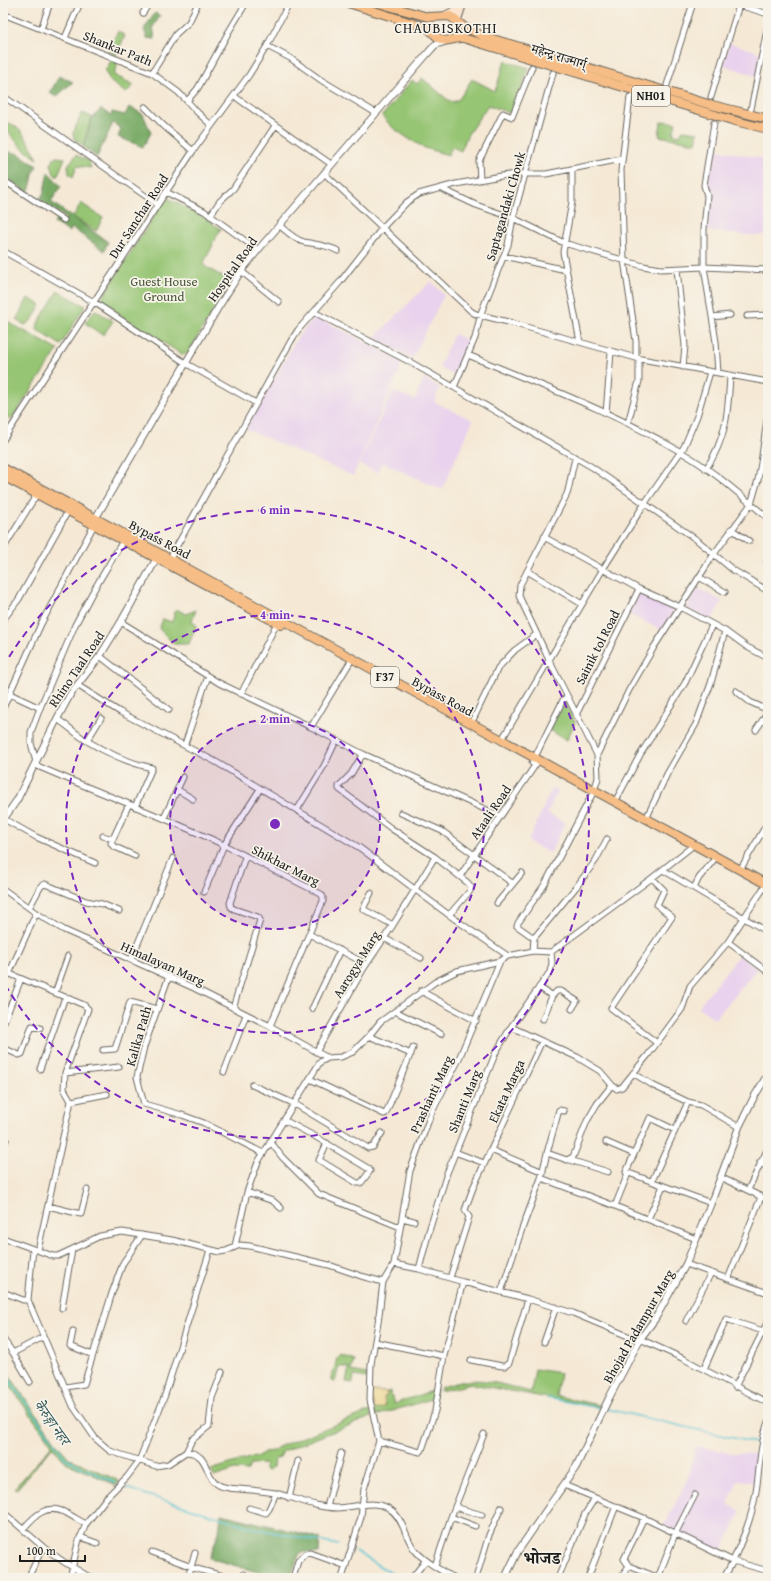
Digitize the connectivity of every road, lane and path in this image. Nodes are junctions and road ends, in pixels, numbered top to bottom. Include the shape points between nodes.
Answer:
1 (50, 3) edge
2 (80, 3) edge
3 (149, 3) edge
4 (198, 3) edge
5 (246, 3) edge
6 (289, 3) edge
7 (348, 3) edge
8 (378, 3) edge
9 (462, 3) edge
10 (693, 3) edge
11 (739, 4) edge
12 (143, 13) dead end
13 (3, 14) edge
14 (768, 14) edge
15 (444, 15) junction
16 (458, 23) junction
17 (768, 25) edge
18 (40, 29) junction
19 (434, 33) junction
20 (65, 38) junction
21 (449, 40) junction
22 (267, 46) junction
23 (428, 53) junction
24 (532, 66) dead end
25 (152, 73) junction
26 (553, 73) dead end
27 (667, 85) dead end
28 (3, 96) edge
29 (234, 96) junction
30 (630, 97) dead end
31 (711, 98) dead end
32 (187, 100) junction
33 (145, 107) dead end
34 (750, 109) dead end
35 (376, 114) junction
36 (768, 119) edge
37 (714, 122) dead end
38 (211, 125) junction
39 (275, 126) junction
40 (768, 129) edge
41 (193, 151) junction
42 (622, 159) junction
43 (331, 164) junction
44 (572, 169) junction
45 (324, 173) junction
46 (526, 174) junction
47 (3, 180) edge
48 (480, 180) junction
49 (442, 189) junction
50 (166, 192) junction
51 (157, 204) junction
52 (210, 216) junction
53 (513, 218) junction
54 (64, 220) dead end
55 (279, 225) junction
56 (383, 227) junction
57 (564, 243) junction
58 (258, 250) junction
59 (3, 251) edge
60 (338, 251) dead end
61 (504, 256) junction
62 (624, 260) junction
63 (704, 267) junction
64 (677, 268) junction
65 (566, 270) junction
66 (768, 270) edge
67 (241, 271) junction
68 (94, 302) junction
69 (279, 302) dead end
70 (314, 312) junction
71 (481, 315) junction
72 (730, 315) dead end
73 (768, 315) edge
74 (747, 316) dead end
75 (712, 317) junction
76 (580, 342) junction
77 (611, 352) junction
78 (468, 356) junction
79 (638, 359) junction
80 (187, 364) junction
81 (683, 367) junction
82 (710, 372) junction
83 (718, 373) junction
84 (730, 376) junction
85 (768, 382) edge
86 (454, 387) junction
87 (256, 403) junction
88 (768, 412) edge
89 (606, 413) junction
90 (628, 423) junction
91 (3, 440) edge
92 (681, 451) junction
93 (576, 457) junction
94 (706, 469) junction
95 (3, 475) edge
96 (37, 494) junction
97 (645, 503) junction
98 (751, 504) junction
99 (68, 511) junction
100 (768, 518) edge
101 (95, 522) junction
102 (732, 529) junction
103 (544, 537) junction
104 (125, 538) junction
105 (749, 541) dead end
106 (3, 549) edge
107 (714, 554) junction
108 (158, 556) junction
109 (168, 561) junction
110 (603, 569) junction
111 (527, 571) junction
112 (699, 577) junction
113 (639, 589) junction
114 (768, 591) edge
115 (725, 592) dead end
116 (582, 604) junction
117 (680, 607) junction
118 (3, 620) edge
119 (121, 622) junction
120 (277, 623) junction
121 (712, 625) junction
122 (725, 631) junction
123 (537, 634) junction
124 (100, 656) junction
125 (768, 658) edge
126 (549, 660) junction
127 (350, 661) junction
128 (208, 676) junction
129 (76, 685) junction
130 (736, 691) dead end
131 (10, 694) junction
132 (241, 694) junction
133 (567, 697) junction
134 (420, 700) junction
135 (3, 708) edge
136 (40, 708) junction
137 (169, 710) dead end
138 (768, 711) edge
139 (576, 715) junction
140 (101, 718) dead end
141 (56, 719) junction
142 (471, 724) junction
143 (311, 727) junction
144 (756, 730) dead end
145 (87, 741) junction
146 (336, 741) junction
147 (501, 741) junction
148 (185, 744) junction
149 (363, 754) junction
150 (597, 755) junction
151 (535, 762) junction
152 (36, 763) junction
153 (183, 777) dead end
154 (260, 789) junction
155 (178, 790) junction
156 (593, 793) junction
157 (193, 799) dead end
158 (615, 802) junction
159 (129, 804) junction
160 (135, 807) junction
161 (297, 810) junction
162 (401, 813) dead end
163 (500, 816) junction
164 (164, 818) junction
165 (646, 819) junction
166 (4, 820) edge
167 (768, 822) edge
168 (103, 836) dead end
169 (113, 839) junction
170 (607, 839) dead end
171 (224, 845) junction
172 (690, 848) junction
173 (474, 855) junction
174 (136, 856) dead end
175 (244, 856) junction
176 (435, 857) junction
177 (173, 858) dead end
178 (713, 861) junction
179 (95, 863) dead end
180 (663, 870) junction
181 (740, 870) junction
182 (522, 873) dead end
183 (460, 876) junction
184 (652, 878) junction
185 (512, 884) junction
186 (415, 888) junction
187 (694, 888) junction
188 (766, 888) edge
189 (3, 889) edge
190 (204, 892) dead end
191 (371, 893) dead end
192 (497, 903) dead end
193 (29, 908) junction
194 (119, 911) dead end
195 (36, 913) junction
196 (449, 915) junction
197 (745, 917) junction
198 (393, 925) junction
199 (768, 932) edge
200 (308, 934) junction
201 (384, 938) junction
202 (534, 938) junction
203 (728, 942) junction
204 (340, 950) junction
205 (533, 951) junction
206 (551, 952) junction
207 (68, 956) dead end
208 (508, 956) junction
209 (421, 958) dead end
210 (131, 960) junction
211 (500, 961) junction
212 (366, 964) junction
213 (3, 971) edge
214 (768, 972) edge
215 (9, 974) junction
216 (169, 976) junction
217 (21, 979) junction
218 (539, 987) junction
219 (421, 991) junction
220 (55, 993) junction
221 (552, 996) junction
222 (65, 997) junction
223 (233, 1008) junction
224 (157, 1009) junction
225 (312, 1009) dead end
226 (572, 1009) dead end
227 (395, 1011) junction
228 (246, 1015) junction
229 (543, 1019) dead end
230 (476, 1021) junction
231 (3, 1024) edge
232 (270, 1026) junction
233 (511, 1027) junction
234 (40, 1028) dead end
235 (441, 1034) dead end
236 (370, 1036) junction
237 (542, 1041) junction
238 (657, 1043) junction
239 (3, 1048) edge
240 (413, 1048) dead end
241 (103, 1050) dead end
242 (316, 1052) junction
243 (411, 1054) junction
244 (328, 1058) junction
245 (320, 1062) junction
246 (119, 1067) dead end
247 (40, 1069) dead end
248 (224, 1072) dead end
249 (64, 1073) junction
250 (633, 1073) junction
251 (768, 1074) edge
252 (310, 1079) junction
253 (252, 1085) dead end
254 (612, 1085) junction
255 (108, 1094) dead end
256 (71, 1101) junction
257 (688, 1102) junction
258 (295, 1104) junction
259 (564, 1111) dead end
260 (284, 1120) junction
261 (739, 1127) junction
262 (675, 1130) junction
263 (382, 1133) dead end
264 (6, 1140) dead end
265 (270, 1141) junction
266 (606, 1142) dead end
267 (327, 1144) junction
268 (3, 1146) edge
269 (768, 1148) edge
270 (491, 1150) junction
271 (455, 1152) junction
272 (263, 1153) junction
273 (547, 1153) junction
274 (634, 1154) junction
275 (570, 1160) junction
276 (760, 1162) junction
277 (484, 1163) junction
278 (768, 1167) edge
279 (543, 1172) junction
280 (608, 1172) dead end
281 (626, 1172) junction
282 (720, 1177) junction
283 (541, 1178) junction
284 (652, 1181) junction
285 (663, 1186) junction
286 (88, 1190) dead end
287 (748, 1190) junction
288 (247, 1192) junction
289 (761, 1197) junction
290 (768, 1200) edge
291 (711, 1203) junction
292 (48, 1206) junction
293 (615, 1206) junction
294 (281, 1208) dead end
295 (402, 1218) junction
296 (648, 1219) junction
297 (414, 1221) dead end
298 (400, 1227) junction
299 (142, 1235) junction
300 (3, 1238) edge
301 (696, 1240) junction
302 (235, 1246) junction
303 (36, 1249) junction
304 (72, 1250) junction
305 (210, 1250) junction
306 (394, 1264) junction
307 (686, 1264) junction
308 (419, 1269) junction
309 (711, 1273) junction
310 (450, 1278) junction
311 (728, 1279) junction
312 (383, 1282) junction
313 (463, 1282) junction
314 (3, 1292) edge
315 (501, 1292) junction
316 (768, 1293) edge
317 (528, 1299) junction
318 (28, 1300) junction
319 (556, 1307) junction
320 (62, 1308) dead end
321 (686, 1321) dead end
322 (768, 1321) edge
323 (73, 1331) dead end
324 (763, 1331) junction
325 (43, 1337) junction
326 (3, 1339) edge
327 (640, 1339) junction
328 (375, 1342) junction
329 (544, 1342) dead end
330 (13, 1353) junction
331 (93, 1355) junction
332 (444, 1356) junction
333 (471, 1360) dead end
334 (704, 1369) junction
335 (222, 1372) dead end
336 (30, 1382) dead end
337 (66, 1387) junction
338 (735, 1387) junction
339 (768, 1403) edge
340 (768, 1422) edge
341 (484, 1434) dead end
342 (380, 1441) junction
343 (186, 1452) junction
344 (341, 1453) dead end
345 (139, 1461) junction
346 (298, 1461) dead end
347 (564, 1485) junction
348 (276, 1493) junction
349 (695, 1494) dead end
350 (289, 1498) junction
351 (594, 1498) junction
352 (362, 1505) junction
353 (616, 1506) junction
354 (327, 1507) junction
355 (455, 1507) junction
356 (249, 1508) dead end
357 (501, 1508) dead end
358 (3, 1512) edge
359 (482, 1515) dead end
360 (451, 1517) junction
361 (644, 1518) junction
362 (86, 1524) junction
363 (475, 1526) dead end
364 (23, 1529) junction
365 (675, 1534) junction
366 (80, 1537) junction
367 (97, 1543) dead end
368 (43, 1547) junction
369 (152, 1552) dead end
370 (195, 1553) dead end
371 (426, 1560) junction
372 (733, 1561) junction
373 (346, 1566) junction
374 (436, 1566) junction
375 (629, 1566) junction
376 (73, 1567) junction
377 (191, 1567) junction
378 (768, 1571) edge
379 (28, 1578) edge
380 (70, 1578) edge
381 (91, 1578) edge
382 (188, 1578) edge
383 (231, 1578) edge
384 (293, 1578) edge
385 (342, 1578) edge
386 (412, 1578) edge
387 (453, 1578) edge
388 (476, 1578) edge
389 (505, 1578) edge
390 (558, 1578) edge
391 (588, 1578) edge
392 (620, 1578) edge
393 (658, 1578) edge
394 (724, 1578) edge

1 - 18 street
2 - 20 street
3 - 12 street
4 - 25 street via 189,22 176,34
5 - 32 street via 198,88
6 - 22 street, Dur Sanchar Road
7 - 19 highway, महेन्द्र राज्मार्ग् / NH01 via 425,27
8 - 15 highway, महेन्द्र राज्मार्ग् / NH01 via 428,17
9 - 15 main road via 454,11
9 - 16 main road
10 - 27 street
11 - 14 street
11 - 31 street
13 - 18 street, Shankar Path
15 - 16 highway, महेन्द्र राज्मार्ग् / NH01 via 454,18
15 - 19 highway via 436,20
16 - 21 highway via 457,35
16 - 36 highway, महेन्द्र राज्मार्ग् / NH01 via 497,40 708,104
17 - 34 street
18 - 20 street, Shankar Path
19 - 21 highway, महेन्द्र राज्मार्ग् / NH01 via 438,38
19 - 23 street, Hospital Road
20 - 25 street, Shankar Path
21 - 23 street, Hospital Road via 435,45
21 - 40 highway, महेन्द्र राज्मार्ग् / NH01 via 463,38
22 - 29 street, Dur Sanchar Road
22 - 35 street
23 - 35 street, Hospital Road
24 - 48 street via 512,117 503,113 479,161
25 - 32 street, Shankar Path
26 - 46 street, Saptagandaki Chowk
28 - 51 street
29 - 38 street, Dur Sanchar Road
29 - 39 street
30 - 42 street
32 - 38 street, Shankar Path
33 - 41 street
35 - 43 street, Hospital Road
37 - 63 street via 704,185 707,196
38 - 41 street, Dur Sanchar Road
39 - 43 street
39 - 52 street via 233,189 220,201
41 - 50 street, Dur Sanchar Road
42 - 44 street
42 - 62 street
43 - 45 street, Hospital Road
44 - 46 street via 546,174
44 - 57 street via 572,202
45 - 55 street, Hospital Road
45 - 56 street
46 - 48 street
46 - 53 street, Saptagandaki Chowk
47 - 54 street
48 - 49 street
49 - 53 street
49 - 56 street via 427,191 414,197
50 - 51 street, Dur Sanchar Road
50 - 52 street
51 - 68 street, Dur Sanchar Road
52 - 58 street
53 - 57 street
53 - 61 street, Saptagandaki Chowk
55 - 58 street, Hospital Road
55 - 60 street via 303,242
56 - 70 street
56 - 71 street via 472,312
57 - 62 street
57 - 65 street
58 - 67 street, Hospital Road
59 - 68 street
61 - 65 street
61 - 71 street, Saptagandaki Chowk
62 - 64 street via 651,268
62 - 79 street
63 - 64 street
63 - 66 street
63 - 75 street
64 - 81 street via 685,346
65 - 76 street
67 - 69 street
67 - 80 street, Hospital Road
68 - 80 street
68 - 91 street, Dur Sanchar Road
70 - 86 street
70 - 87 street via 291,341
71 - 76 street
71 - 78 street, Saptagandaki Chowk
72 - 75 street
73 - 74 street
75 - 83 street
76 - 77 street
77 - 79 street
77 - 89 street
78 - 86 street, Saptagandaki Chowk
78 - 89 street
79 - 81 street
79 - 90 street via 639,381
80 - 87 street
80 - 101 street, Hospital Road
81 - 82 street
82 - 83 street
82 - 92 street via 697,416
83 - 84 street
84 - 85 street
84 - 94 street via 726,424
86 - 93 street
87 - 109 street
88 - 98 street via 762,463
89 - 90 street
90 - 92 street
92 - 94 street
92 - 97 street
93 - 97 street
93 - 103 street via 567,494
94 - 98 street
95 - 96 highway, Bypass Road / F37
95 - 101 highway, Bypass Road / F37
96 - 99 highway, Bypass Road / F37
96 - 106 street
97 - 107 street
97 - 110 street
98 - 100 street
98 - 102 street
99 - 101 highway, Bypass Road / F37
99 - 118 street via 19,599
101 - 104 highway, Bypass Road / F37
101 - 131 street via 41,624
102 - 105 street
102 - 107 street
103 - 110 street
103 - 111 street
104 - 108 highway, Bypass Road / F37
104 - 136 street via 75,625
107 - 112 street
107 - 114 street via 739,574
108 - 109 highway, Bypass Road / F37
108 - 119 street, Rhino Taal Road
109 - 120 highway, Bypass Road / F37
109 - 127 highway, Bypass Road / F37
110 - 113 street
110 - 116 street
111 - 116 street
111 - 123 street via 520,585 519,596
112 - 115 street
112 - 117 street
113 - 117 street
113 - 139 street, Sainik tol Road
116 - 126 street
117 - 121 street
117 - 150 street via 629,690
119 - 124 street, Rhino Taal Road
119 - 128 street
120 - 127 highway, Bypass Road / F37
120 - 132 street
121 - 122 street
121 - 158 street via 685,683 640,755
122 - 125 street
122 - 165 street via 711,683 696,724 667,774
123 - 126 street
123 - 142 street via 515,650 498,668
124 - 129 street, Rhino Taal Road
124 - 137 street
126 - 133 street
126 - 147 street
127 - 134 highway, Bypass Road / F37
127 - 143 street
128 - 132 street
128 - 148 street
129 - 141 street, Rhino Taal Road
129 - 148 street via 120,712
130 - 138 street
131 - 135 street
131 - 136 street
132 - 143 street
133 - 139 street
133 - 151 street, Ataali Road via 563,700
134 - 142 highway, Bypass Road / F37
134 - 151 highway, Bypass Road / F37
136 - 152 street via 31,732
138 - 144 street
139 - 150 street
140 - 145 street
141 - 145 street
141 - 152 street, Rhino Taal Road
142 - 147 highway, Bypass Road / F37
143 - 146 street
145 - 160 street via 135,764 152,768
146 - 149 street
146 - 161 street
147 - 151 highway, Bypass Road / F37
148 - 154 street
149 - 163 street
149 - 176 street via 340,786 340,791
150 - 156 street via 598,778
151 - 156 highway, Bypass Road / F37
151 - 163 street, Ataali Road
152 - 159 street, Shikhar Marg
152 - 166 street, Rhino Taal Road
153 - 155 street
154 - 161 street
154 - 171 street
155 - 157 street
155 - 164 street
156 - 158 highway, Bypass Road / F37
156 - 172 highway, Bypass Road / F37
156 - 202 street via 545,884 518,923 519,929
158 - 165 highway, Bypass Road / F37
159 - 160 street, Shikhar Marg
159 - 169 street
160 - 164 street, Shikhar Marg
161 - 186 street via 360,848
162 - 173 street via 442,831
163 - 173 street, Ataali Road
164 - 171 street, Shikhar Marg
165 - 181 highway, Bypass Road / F37
166 - 179 street
167 - 181 street
168 - 169 street
169 - 174 street via 113,846
170 - 202 street via 580,881
171 - 175 street, Shikhar Marg
171 - 190 street
172 - 178 highway, Bypass Road / F37
172 - 180 street
173 - 183 street, Ataali Road
173 - 185 street
175 - 200 street, Shikhar Marg via 323,897
175 - 223 street via 230,903 234,909 260,920
176 - 183 street
176 - 186 street, Aarogya Marg
177 - 210 street
178 - 187 street
178 - 188 highway, Bypass Road / F37
180 - 184 street
180 - 187 street
181 - 188 highway, Bypass Road / F37
182 - 185 street
183 - 196 street via 471,886 470,891
184 - 206 street
184 - 238 street via 664,890 657,905 672,917 611,1008
185 - 192 street
186 - 196 street
186 - 198 street, Aarogya Marg
187 - 197 street
188 - 197 street
189 - 193 street, Himalayan Marg
191 - 198 street via 363,909
193 - 194 street via 41,886 45,884
193 - 195 street, Himalayan Marg
195 - 210 street, Himalayan Marg via 75,936
195 - 215 street
196 - 208 street
197 - 199 street
197 - 203 street
198 - 201 street, Aarogya Marg
200 - 204 street
200 - 232 street, Shikhar Marg
201 - 209 street
201 - 212 street, Aarogya Marg
202 - 205 street
203 - 214 street
203 - 238 street via 690,986 682,1008
204 - 212 street
204 - 225 street
205 - 206 street
205 - 208 street
206 - 218 street, Shanti Marg via 550,972
207 - 220 street
208 - 211 street
210 - 216 street, Himalayan Marg
211 - 219 street via 457,971
211 - 230 street, Prashanti Marg
212 - 242 street, Aarogya Marg
213 - 215 street
215 - 217 street
216 - 223 street, Himalayan Marg
216 - 224 street, Kalika Path
217 - 220 street
217 - 231 street
218 - 221 street
218 - 233 street, Shanti Marg
219 - 227 street
219 - 230 street
220 - 222 street
221 - 226 street via 559,990 577,1001
221 - 229 street
222 - 247 street
222 - 249 street via 88,1009
223 - 228 street, Himalayan Marg
224 - 241 street via 130,1002 116,1049
224 - 272 street, Kalika Path via 137,1077 144,1104 204,1123
227 - 235 street
227 - 236 street via 380,1022
228 - 232 street, Himalayan Marg
228 - 248 street
230 - 295 street, Prashanti Marg via 431,1114 410,1172
232 - 242 street, Himalayan Marg
233 - 237 street
233 - 271 street, Shanti Marg via 496,1052
234 - 239 street via 32,1026 22,1054
236 - 243 street
236 - 244 street via 353,1052 341,1057
237 - 254 street via 600,1071
237 - 270 street, Ekata Marga
238 - 250 street
240 - 243 street
242 - 244 street, Himalayan Marg
242 - 245 street
243 - 252 street via 384,1114
244 - 245 street
245 - 252 street
246 - 249 street
249 - 256 street via 64,1089
250 - 254 street via 622,1087 617,1089
250 - 257 street
251 - 261 street, Bhojad Padampur Marg
252 - 258 street
253 - 258 street
254 - 275 street via 587,1121
255 - 256 street
256 - 292 street
257 - 261 street via 701,1105
257 - 262 street
258 - 260 street
258 - 263 street via 368,1148 373,1147
259 - 273 street via 559,1110
260 - 265 street
260 - 267 street
261 - 282 street, Bhojad Padampur Marg
262 - 274 street via 650,1118
262 - 284 street
264 - 268 street
265 - 272 street
265 - 298 street via 282,1157 319,1194
266 - 274 street
267 - 267 street via 369,1169 369,1174 361,1183 319,1160
269 - 276 street
270 - 277 street, Ekata Marga
270 - 279 street
271 - 277 street
271 - 308 street, Shanti Marg via 439,1195
272 - 288 street
273 - 275 street
273 - 279 street
274 - 281 street
275 - 280 street
276 - 278 street
276 - 287 street
277 - 310 street, Ekata Marga via 465,1210 469,1217
279 - 283 street
281 - 284 street
281 - 293 street via 627,1176
282 - 287 street
282 - 291 street, Bhojad Padampur Marg
283 - 293 street
283 - 315 street
284 - 285 street
285 - 291 street
285 - 296 street
286 - 292 street via 81,1214
287 - 289 street
288 - 294 street via 273,1201
288 - 302 street
289 - 290 street
289 - 311 street
291 - 301 street, Bhojad Padampur Marg
292 - 303 street
293 - 296 street
295 - 297 street
295 - 298 street, Prashanti Marg
296 - 301 street
298 - 306 street, Prashanti Marg
299 - 304 street via 122,1232 106,1234
299 - 305 street
299 - 331 street via 123,1263
300 - 303 street
301 - 307 street, Bhojad Padampur Marg
302 - 305 street via 220,1252
302 - 312 street via 266,1250 329,1265
303 - 304 street via 53,1256
303 - 318 street
304 - 320 street
305 - 345 street via 165,1394
306 - 308 street
306 - 312 street
307 - 309 street
307 - 327 street, Bhojad Padampur Marg
308 - 310 street
309 - 311 street
309 - 321 street
310 - 313 street
311 - 316 street
312 - 328 street
313 - 315 street
313 - 332 street
314 - 318 street
315 - 317 street
317 - 319 street
317 - 333 street via 509,1363 502,1366
318 - 325 street
319 - 327 street
319 - 329 street
322 - 324 street
323 - 331 street via 70,1346
324 - 334 street via 726,1319
324 - 338 street
325 - 330 street
325 - 337 street
326 - 330 street
327 - 334 street
327 - 347 street, Bhojad Padampur Marg via 581,1459
328 - 332 street
328 - 342 street via 369,1392
330 - 336 street
331 - 337 street via 84,1384
332 - 342 street via 434,1411 422,1450 420,1452
334 - 338 street
335 - 343 street via 212,1398 208,1426 192,1440
337 - 345 street via 73,1406 101,1444 110,1451
338 - 339 street
340 - 372 street via 763,1438 750,1522
341 - 355 street
342 - 352 street via 364,1489
343 - 345 street via 162,1466
343 - 348 street via 198,1456 215,1482 222,1487
344 - 354 street
345 - 362 street
346 - 350 street
347 - 351 street
347 - 389 street, Bhojad Padampur Marg via 518,1551
348 - 350 street
348 - 356 street via 266,1512
349 - 365 street
350 - 354 street
351 - 353 street
351 - 390 street
352 - 354 street via 347,1508
352 - 371 street via 382,1505 394,1513 408,1539 419,1555
352 - 373 street via 361,1517
353 - 361 street
353 - 391 street
355 - 359 street
355 - 360 street
357 - 388 street via 489,1535
358 - 364 street
360 - 363 street
360 - 374 street
361 - 365 street
361 - 375 street via 625,1556 625,1562
362 - 364 street via 65,1512 51,1509 38,1513
362 - 366 street
364 - 368 street
365 - 372 street
365 - 393 street
366 - 367 street
366 - 376 street via 72,1562
368 - 376 street
368 - 379 street
369 - 377 street
370 - 377 street
371 - 374 street
371 - 386 street
372 - 378 street
372 - 394 street
373 - 384 street via 306,1554 298,1561
373 - 385 street
374 - 387 street
375 - 392 street
375 - 393 street
376 - 380 street
376 - 381 street
377 - 382 street
377 - 383 street

